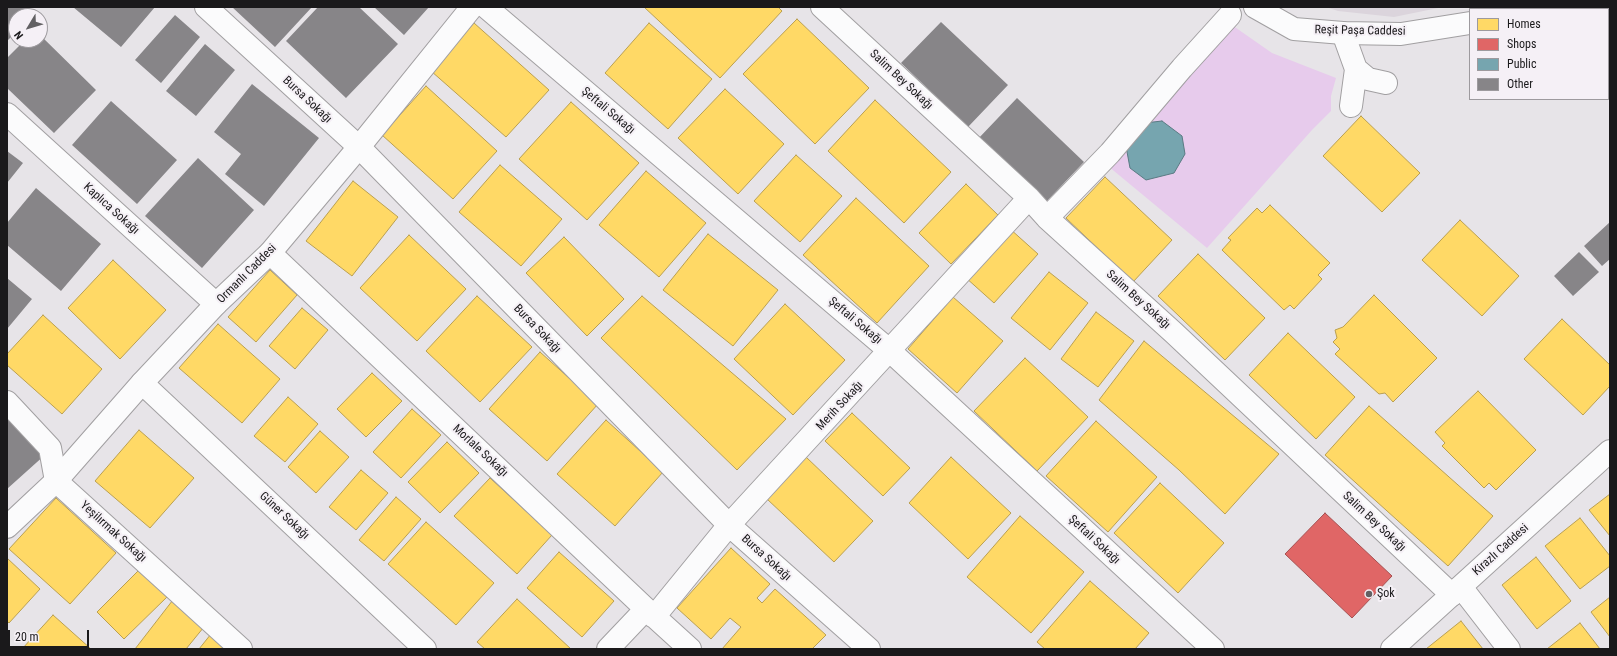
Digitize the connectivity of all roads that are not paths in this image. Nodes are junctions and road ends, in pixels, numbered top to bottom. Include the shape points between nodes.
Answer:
1 (206, 7) edge
2 (472, 7) edge
3 (486, 7) edge
4 (822, 7) edge
5 (1255, 7) edge
6 (1230, 15) dead end
7 (1469, 23) edge
8 (1343, 33) junction
9 (1356, 69) junction
10 (1386, 83) dead end
11 (1352, 106) dead end
12 (7, 114) edge
13 (359, 147) junction
14 (1029, 198) junction
15 (1047, 218) junction
16 (270, 253) junction
17 (216, 304) junction
18 (890, 351) junction
19 (142, 383) junction
20 (7, 402) edge
21 (1610, 451) edge
22 (56, 481) junction
23 (729, 525) junction
24 (7, 527) edge
25 (1456, 591) junction
26 (650, 613) junction
27 (240, 649) edge
28 (425, 649) edge
29 (608, 649) edge
30 (690, 649) edge
31 (869, 649) edge
32 (1213, 649) edge
33 (1392, 649) edge
34 (1509, 649) edge

1 - 13 street, Bursa Sokağı
2 - 13 street, Ormanlı Caddesi
3 - 18 street, Şeftali Sokağı
4 - 14 street, Salim Bey Sokağı
5 - 8 street, Reşit Paşa Caddesi via 1294,29
6 - 15 street via 1110,153
7 - 8 street, Reşit Paşa Caddesi via 1400,34
8 - 9 street
9 - 10 street via 1368,79
9 - 11 street
12 - 17 street, Kaplıca Sokağı
13 - 16 street, Ormanlı Caddesi
13 - 23 street, Bursa Sokağı
14 - 15 street, Salim Bey Sokağı
14 - 18 street, Merih Sokağı
15 - 25 street, Salim Bey Sokağı
16 - 17 street, Ormanlı Caddesi
16 - 26 street, Morlale Sokağı
17 - 19 street, Ormanlı Caddesi
18 - 23 street, Merih Sokağı
18 - 32 street, Şeftali Sokağı
19 - 22 street, Ormanlı Caddesi
19 - 28 street, Güner Sokağı
20 - 22 street via 50,448
21 - 25 street, Kirazlı Caddesi
22 - 24 street, Ormanlı Caddesi
22 - 27 street, Yeşilırmak Sokağı
23 - 26 street, Merih Sokağı
23 - 31 street, Bursa Sokağı
25 - 33 street, Kirazlı Caddesi
25 - 34 street, Salim Bey Sokağı
26 - 29 street, Merih Sokağı
26 - 30 street, Morlale Sokağı

